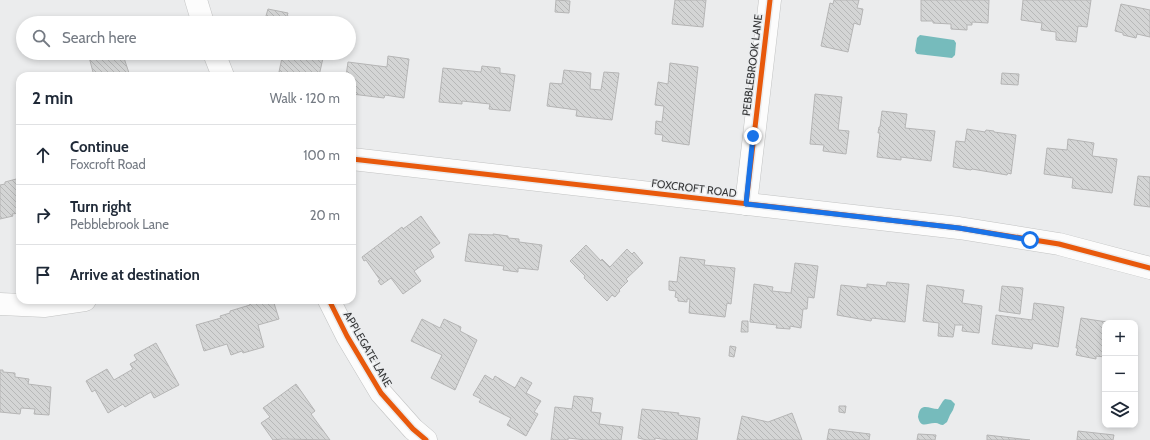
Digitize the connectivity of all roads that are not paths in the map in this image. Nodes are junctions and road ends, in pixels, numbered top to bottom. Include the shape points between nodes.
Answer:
1 (196, 0) edge
2 (770, 0) edge
3 (201, 16) edge
4 (217, 60) edge
5 (221, 72) edge
6 (356, 159) edge
7 (746, 204) junction
8 (1150, 268) edge
9 (0, 304) edge
10 (58, 304) edge
11 (331, 304) edge
12 (426, 440) edge

1 - 3 street
2 - 7 street, PEBBLEBROOK LANE
4 - 5 street
6 - 7 street, FOXCROFT ROAD
7 - 8 street, FOXCROFT ROAD via 959,228 1059,244
9 - 10 street
11 - 12 street, APPLEGATE LANE via 381,393

